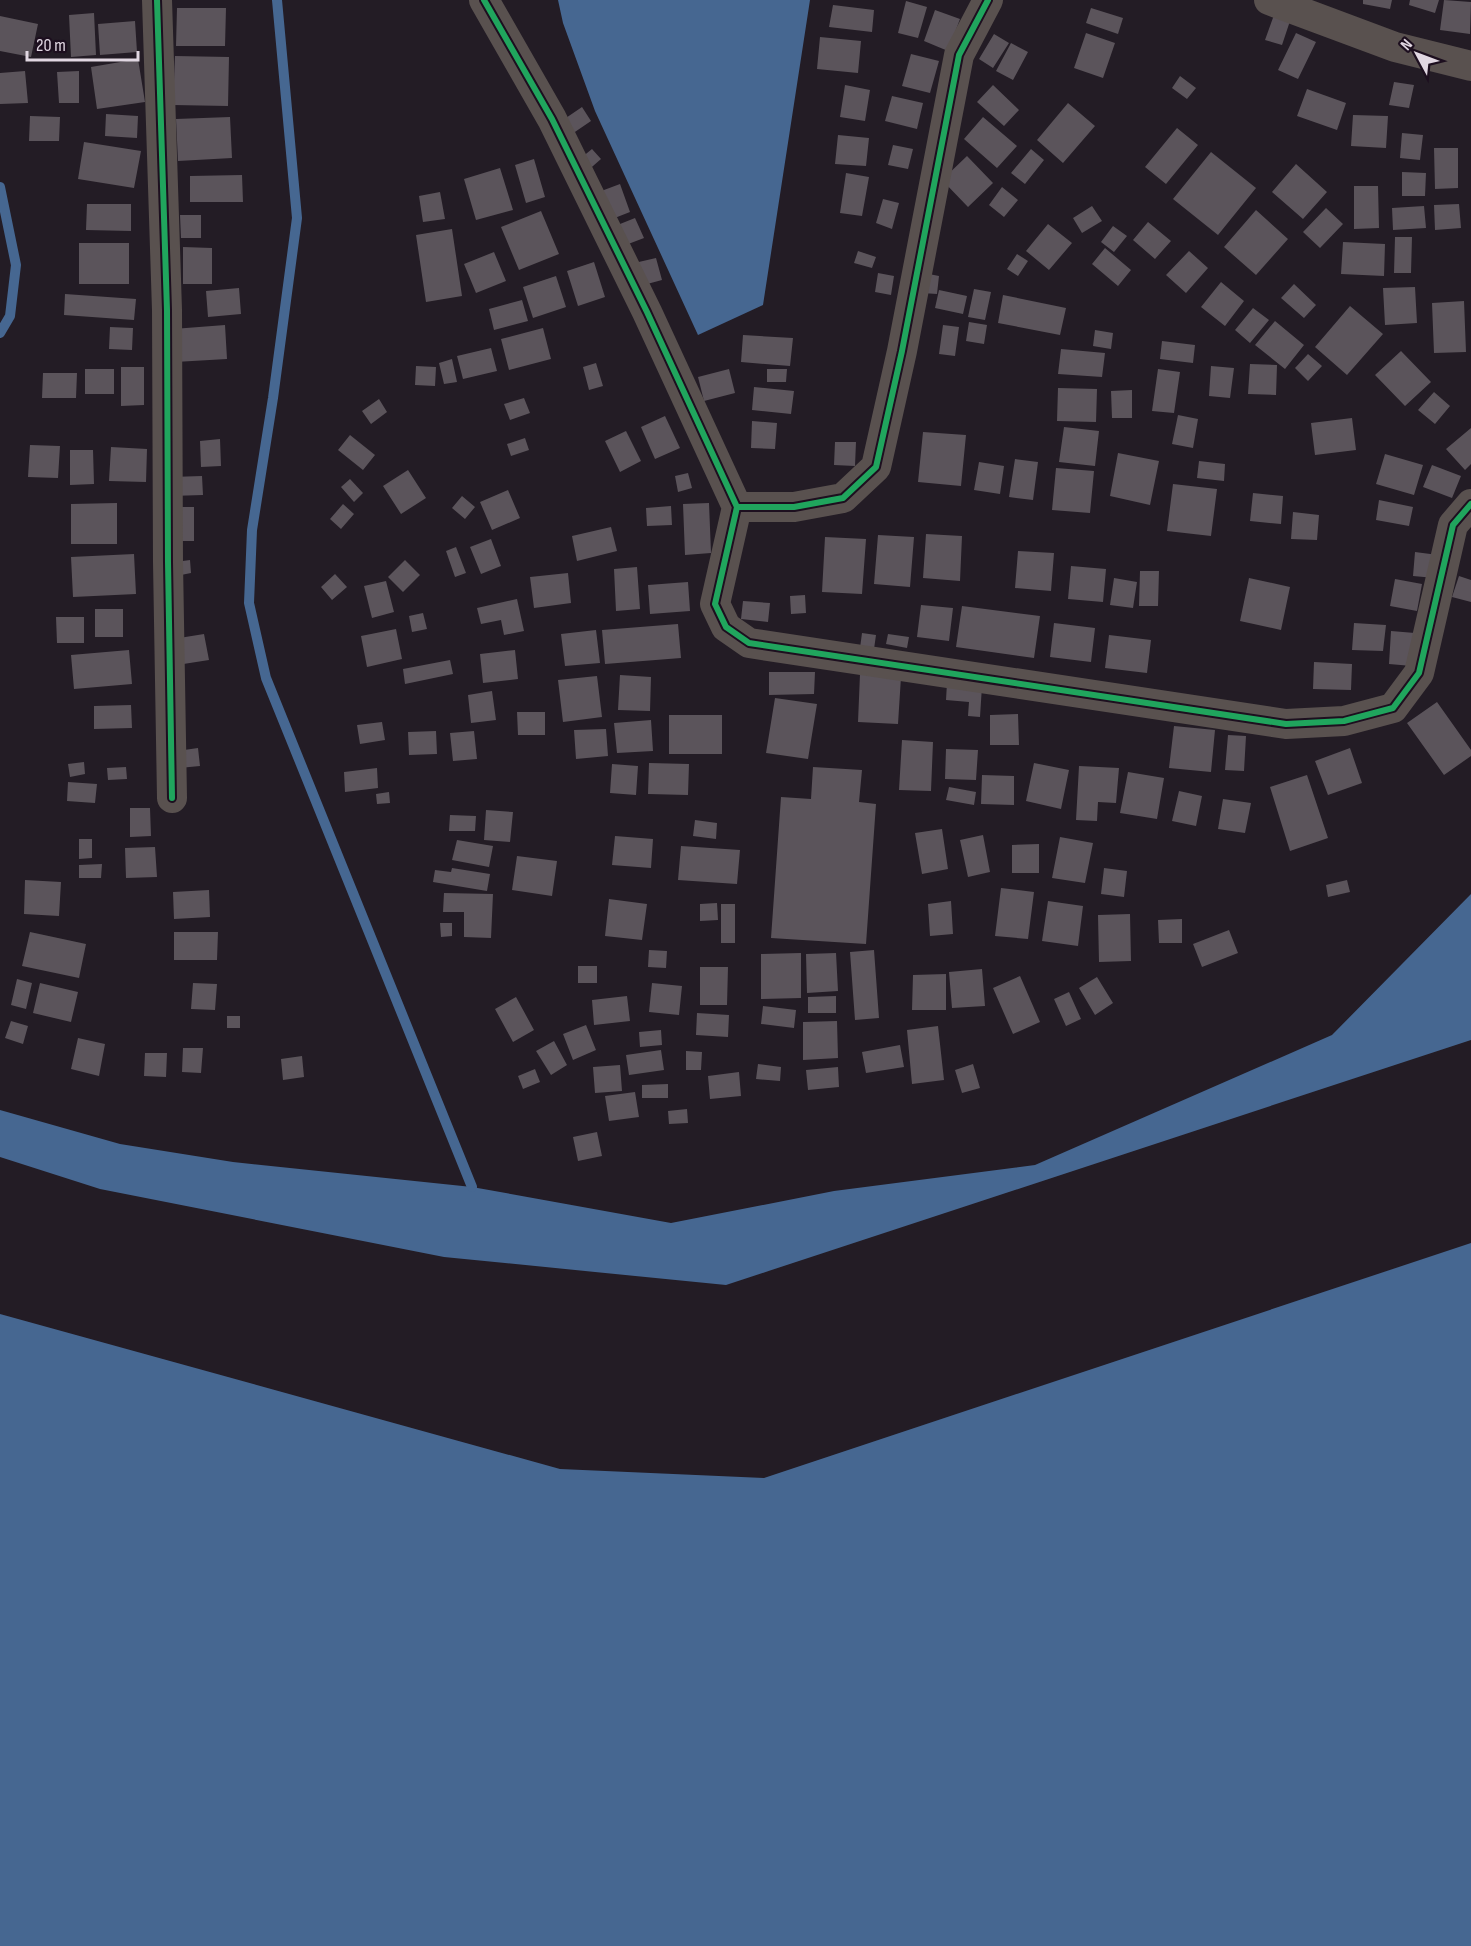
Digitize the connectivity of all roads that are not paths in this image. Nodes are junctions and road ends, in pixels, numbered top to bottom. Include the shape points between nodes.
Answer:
1 (157, 0) edge
2 (484, 0) edge
3 (988, 0) edge
4 (1269, 0) edge
5 (1471, 66) edge
6 (1471, 504) edge
7 (737, 507) junction
8 (172, 798) dead end

1 - 8 street via 167,310
2 - 7 street via 552,119
3 - 7 street via 959,55 876,467 843,498 794,507
4 - 5 street via 1395,47
6 - 7 street via 1454,525 1419,673 1393,708 1344,721 1286,724 749,643 726,627 715,604

